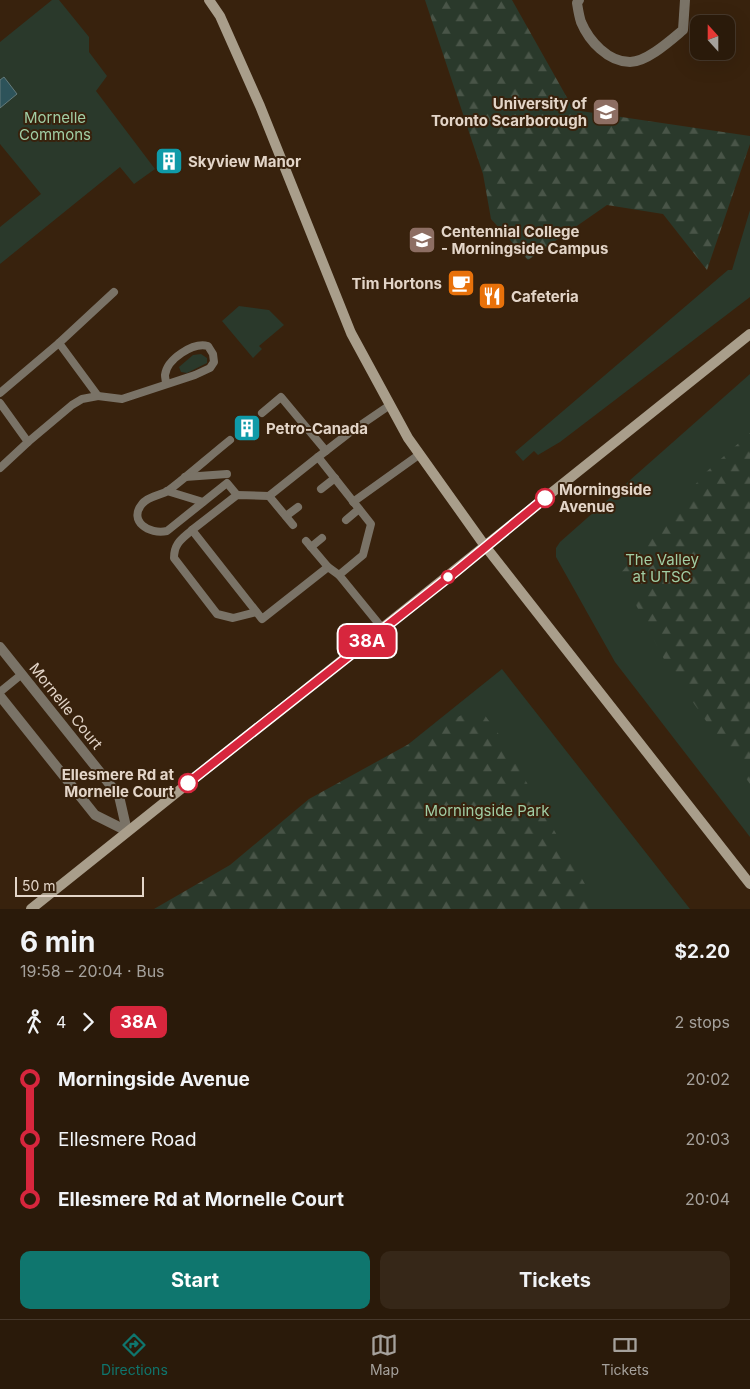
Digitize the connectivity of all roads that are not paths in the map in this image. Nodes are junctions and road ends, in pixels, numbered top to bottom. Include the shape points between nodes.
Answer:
1 (209, 0) edge
2 (579, 0) edge
3 (685, 0) edge
4 (114, 292) dead end
5 (750, 334) edge
6 (59, 343) junction
7 (166, 383) junction
8 (0, 394) edge
9 (98, 396) junction
10 (0, 403) edge
11 (390, 405) junction
12 (262, 413) dead end
13 (230, 440) dead end
14 (28, 442) junction
15 (326, 451) junction
16 (420, 454) junction
17 (318, 457) junction
18 (0, 468) edge
19 (185, 477) junction
20 (227, 478) junction
21 (335, 478) junction
22 (321, 489) dead end
23 (167, 491) junction
24 (237, 495) junction
25 (269, 496) junction
26 (204, 502) junction
27 (353, 502) junction
28 (298, 507) dead end
29 (359, 509) junction
30 (286, 516) junction
31 (346, 520) dead end
32 (293, 525) dead end
33 (192, 530) junction
34 (322, 538) dead end
35 (485, 546) junction
36 (328, 567) junction
37 (339, 575) junction
38 (256, 612) junction
39 (383, 629) junction
40 (0, 647) edge
41 (22, 674) junction
42 (0, 692) edge
43 (0, 696) edge
44 (127, 831) junction
45 (750, 884) edge
46 (31, 909) edge

1 - 11 main road via 220,16 260,106 351,333
2 - 3 street via 580,20 589,37 608,56 630,62 660,49 683,30
4 - 6 lane
5 - 35 main road
6 - 8 lane
6 - 9 lane
7 - 7 lane via 210,368 214,362 208,346 190,348 181,354 169,366
7 - 9 lane via 122,399
9 - 14 lane via 72,405
10 - 14 lane
11 - 15 lane
11 - 16 main road
12 - 15 lane via 281,397
13 - 19 lane
14 - 18 lane
15 - 17 lane
16 - 27 lane
16 - 35 main road
17 - 21 lane
17 - 25 lane
19 - 20 lane
19 - 23 lane
20 - 24 lane
20 - 26 lane
21 - 22 lane
21 - 27 lane
23 - 26 lane
23 - 26 lane via 150,497 138,510 138,518 145,529 167,531
24 - 25 lane
24 - 33 lane
25 - 30 lane
27 - 29 lane
28 - 30 lane
29 - 31 lane
29 - 37 lane via 371,524 363,555
30 - 32 lane
33 - 38 lane
33 - 38 lane via 174,549 174,558 217,614 233,618
34 - 36 lane via 309,544
35 - 39 main road
35 - 45 main road
36 - 37 lane
36 - 38 lane via 262,619
37 - 39 lane
39 - 44 main road
40 - 41 street, Mornelle Court
41 - 42 lane
41 - 44 street, Mornelle Court via 119,796
43 - 44 street via 95,815
44 - 46 main road

